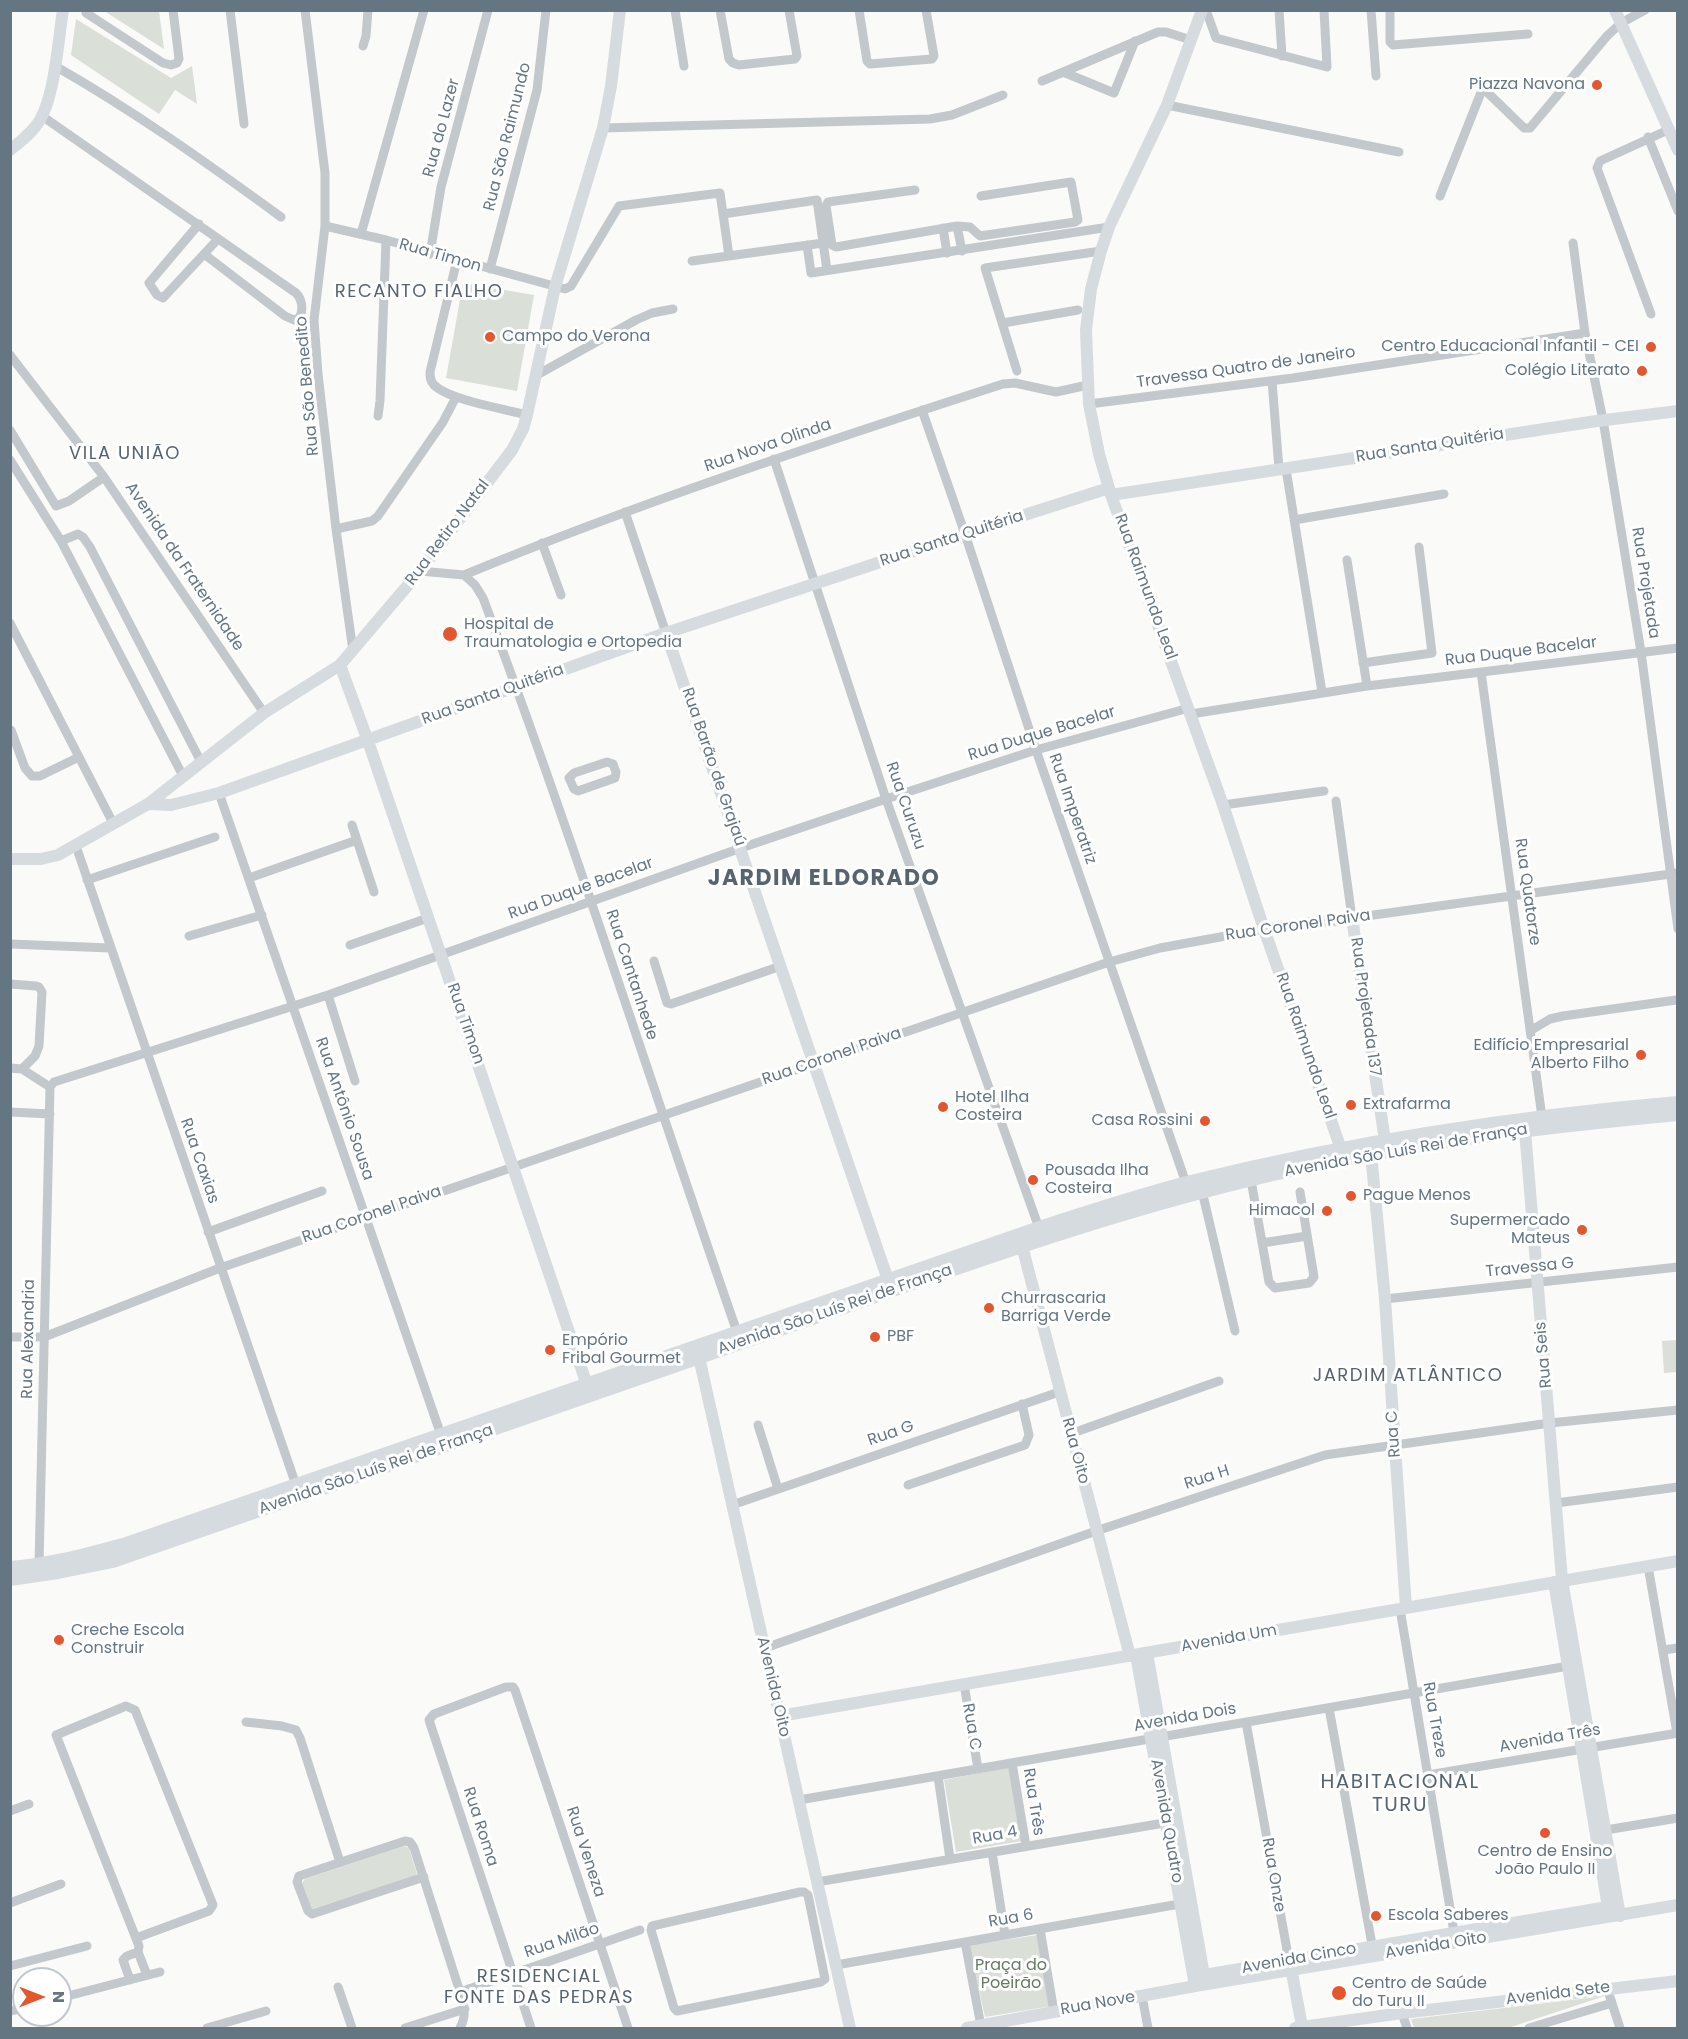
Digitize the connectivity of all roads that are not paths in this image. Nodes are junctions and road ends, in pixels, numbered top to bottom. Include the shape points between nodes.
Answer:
1 (63, 10) edge
2 (173, 10) edge
3 (230, 10) edge
4 (305, 10) edge
5 (368, 10) edge
6 (424, 10) edge
7 (488, 10) edge
8 (546, 10) edge
9 (620, 10) edge
10 (675, 10) edge
11 (720, 10) edge
12 (789, 10) edge
13 (859, 10) edge
14 (926, 10) edge
15 (1204, 10) edge
16 (1279, 10) edge
17 (1324, 10) edge
18 (1371, 10) edge
19 (1389, 10) edge
20 (1615, 10) edge
21 (1645, 10) edge
22 (86, 13) dead end
23 (1621, 23) junction
24 (1528, 34) dead end
25 (1191, 40) junction
26 (1135, 41) junction
27 (363, 46) dead end
28 (1281, 56) junction
29 (55, 66) junction
30 (684, 66) dead end
31 (1063, 72) junction
32 (1376, 76) dead end
33 (1042, 81) dead end
34 (1003, 95) dead end
35 (1167, 105) junction
36 (42, 116) junction
37 (244, 124) dead end
38 (603, 128) junction
39 (1668, 129) junction
40 (1648, 138) junction
41 (10, 150) edge
42 (1677, 150) edge
43 (1399, 152) dead end
44 (915, 190) dead end
45 (981, 196) dead end
46 (1440, 196) dead end
47 (1677, 211) edge
48 (723, 214) junction
49 (281, 217) dead end
50 (199, 224) junction
51 (325, 226) junction
52 (957, 226) junction
53 (1109, 227) junction
54 (943, 228) junction
55 (361, 234) junction
56 (218, 238) junction
57 (386, 240) junction
58 (824, 243) junction
59 (1573, 243) dead end
60 (807, 245) junction
61 (962, 250) junction
62 (1101, 251) junction
63 (947, 253) junction
64 (204, 254) junction
65 (430, 254) junction
66 (729, 256) junction
67 (457, 260) junction
68 (692, 261) dead end
69 (490, 269) junction
70 (830, 269) junction
71 (555, 286) junction
72 (673, 309) dead end
73 (1078, 310) dead end
74 (1651, 314) dead end
75 (1003, 323) junction
76 (1586, 333) junction
77 (10, 355) edge
78 (1017, 371) dead end
79 (536, 376) junction
80 (1272, 381) junction
81 (1088, 385) junction
82 (456, 397) junction
83 (1089, 404) junction
84 (922, 410) junction
85 (1677, 411) edge
86 (527, 415) junction
87 (378, 416) dead end
88 (1603, 420) junction
89 (10, 430) edge
90 (774, 459) junction
91 (10, 460) edge
92 (1283, 469) junction
93 (104, 477) junction
94 (1110, 492) junction
95 (1444, 494) dead end
96 (625, 512) junction
97 (1294, 520) junction
98 (336, 529) junction
99 (965, 534) junction
100 (61, 541) junction
101 (542, 543) junction
102 (1419, 547) dead end
103 (1347, 560) dead end
104 (420, 571) junction
105 (464, 575) junction
106 (815, 584) junction
107 (561, 595) dead end
108 (10, 623) edge
109 (666, 633) junction
110 (1677, 648) edge
111 (353, 651) junction
112 (1641, 652) junction
113 (1363, 663) junction
114 (340, 665) junction
115 (1481, 672) junction
116 (1367, 686) junction
117 (516, 687) junction
118 (1322, 692) junction
119 (1190, 711) junction
120 (264, 712) junction
121 (11, 730) edge
122 (368, 741) junction
123 (1036, 750) junction
124 (79, 757) junction
125 (201, 762) junction
126 (183, 776) junction
127 (572, 787) junction
128 (1324, 791) dead end
129 (219, 793) junction
130 (554, 794) junction
131 (886, 799) junction
132 (1336, 801) dead end
133 (148, 804) junction
134 (1223, 805) junction
135 (113, 823) junction
136 (352, 825) dead end
137 (215, 837) dead end
138 (357, 840) junction
139 (76, 846) junction
140 (741, 848) junction
141 (10, 859) edge
142 (1673, 874) edge
143 (249, 878) junction
144 (87, 880) junction
145 (374, 892) dead end
146 (1512, 895) junction
147 (591, 901) junction
148 (262, 915) junction
149 (428, 918) junction
150 (1352, 918) junction
151 (1677, 928) edge
152 (1264, 929) junction
153 (189, 936) dead end
154 (10, 944) edge
155 (350, 945) dead end
156 (110, 948) junction
157 (441, 956) junction
158 (654, 962) dead end
159 (1109, 962) junction
160 (781, 966) junction
161 (10, 984) edge
162 (328, 995) junction
163 (1676, 1000) edge
164 (294, 1007) junction
165 (962, 1013) junction
166 (1530, 1031) junction
167 (146, 1053) junction
168 (815, 1063) junction
169 (10, 1068) edge
170 (22, 1069) junction
171 (355, 1081) dead end
172 (50, 1087) junction
173 (1677, 1103) edge
174 (10, 1112) edge
175 (50, 1114) junction
176 (1677, 1114) edge
177 (662, 1115) junction
178 (1542, 1117) junction
179 (1525, 1130) junction
180 (1385, 1141) junction
181 (1346, 1153) junction
182 (1371, 1154) junction
183 (514, 1167) junction
184 (1251, 1180) junction
185 (1186, 1183) junction
186 (322, 1191) dead end
187 (1202, 1191) junction
188 (1300, 1192) dead end
189 (365, 1217) junction
190 (1039, 1228) junction
191 (208, 1232) junction
192 (1307, 1236) junction
193 (1262, 1243) junction
194 (1022, 1246) junction
195 (220, 1268) junction
196 (1677, 1268) edge
197 (888, 1280) junction
198 (1538, 1282) junction
199 (901, 1287) junction
200 (1385, 1299) junction
201 (1235, 1331) dead end
202 (737, 1332) junction
203 (10, 1337) edge
204 (44, 1337) junction
205 (695, 1353) junction
206 (1220, 1381) dead end
207 (587, 1384) junction
208 (1059, 1392) junction
209 (1022, 1404) junction
210 (1677, 1410) edge
211 (1550, 1423) junction
212 (758, 1425) dead end
213 (1070, 1434) junction
214 (441, 1435) junction
215 (1395, 1445) junction
216 (296, 1485) junction
217 (908, 1485) dead end
218 (1677, 1487) edge
219 (778, 1489) junction
220 (1556, 1503) junction
221 (732, 1505) junction
222 (1096, 1531) junction
223 (1677, 1561) edge
224 (39, 1565) junction
225 (1648, 1566) junction
226 (10, 1568) edge
227 (10, 1579) edge
228 (1558, 1581) junction
229 (1403, 1608) junction
230 (765, 1648) junction
231 (1677, 1648) edge
232 (1663, 1650) junction
233 (1138, 1655) junction
234 (1572, 1665) junction
235 (964, 1684) junction
236 (510, 1687) joint
237 (1414, 1693) junction
238 (1329, 1708) junction
239 (780, 1716) junction
240 (246, 1722) dead end
241 (1246, 1722) junction
242 (1677, 1733) edge
243 (1157, 1738) junction
244 (1586, 1748) junction
245 (1012, 1763) junction
246 (978, 1769) junction
247 (1428, 1775) junction
248 (938, 1776) junction
249 (799, 1800) junction
250 (29, 1804) dead end
251 (10, 1811) edge
252 (1677, 1818) edge
253 (1171, 1821) junction
254 (1600, 1831) junction
255 (1026, 1846) junction
256 (992, 1852) junction
257 (950, 1859) junction
258 (340, 1862) junction
259 (424, 1877) junction
260 (817, 1882) junction
261 (61, 1884) dead end
262 (10, 1903) edge
263 (1186, 1903) junction
264 (1677, 1905) edge
265 (1608, 1907) junction
266 (1620, 1916) junction
267 (1040, 1929) junction
268 (640, 1930) dead end
269 (1005, 1935) junction
270 (824, 1937) junction
271 (136, 1938) junction
272 (1455, 1938) junction
273 (965, 1942) junction
274 (600, 1944) junction
275 (87, 1946) dead end
276 (138, 1952) junction
277 (1373, 1952) junction
278 (836, 1965) junction
279 (10, 1966) edge
280 (1290, 1966) junction
281 (160, 1972) dead end
282 (512, 1974) junction
283 (1204, 1975) junction
284 (147, 1976) junction
285 (130, 1980) junction
286 (1677, 1981) edge
287 (1195, 1986) junction
288 (338, 1987) dead end
289 (1607, 1988) junction
290 (460, 1992) junction
291 (72, 1995) edge
292 (1142, 1996) junction
293 (1612, 2003) junction
294 (465, 2009) junction
295 (266, 2012) dead end
296 (1054, 2012) junction
297 (1402, 2013) junction
298 (981, 2026) junction
299 (1298, 2027) edge
300 (207, 2028) edge
301 (352, 2028) edge
302 (405, 2028) edge
303 (460, 2028) edge
304 (531, 2028) edge
305 (628, 2028) edge
306 (850, 2028) edge
307 (967, 2028) edge
308 (1148, 2028) edge
309 (1407, 2028) edge
310 (1529, 2028) edge
311 (1620, 2028) edge

1 - 29 street
2 - 22 street via 179,59 171,65
3 - 37 street
4 - 51 street, Rua São Benedito via 325,173
5 - 27 street
6 - 55 street
7 - 65 street, Rua do Lazer via 441,187
8 - 69 street, Rua São Raimundo via 537,90
9 - 38 street, Rua Retiro Natal
10 - 30 street
11 - 12 street via 729,59 739,65 795,59
13 - 14 street via 870,64 932,59
15 - 25 street, Rua Raimundo Leal
15 - 28 street via 1216,39
16 - 28 street
17 - 28 street via 1327,67
18 - 32 street
19 - 24 street via 1393,45
20 - 23 street
21 - 23 street
23 - 39 street
23 - 46 street via 1530,128 1524,128 1482,90
25 - 26 street via 1161,31
25 - 35 street, Rua Raimundo Leal
26 - 31 street
26 - 31 street via 1114,93
29 - 36 street
29 - 49 street via 179,143
31 - 33 street
34 - 38 street via 952,116 930,119
35 - 43 street
35 - 53 street, Rua Raimundo Leal
36 - 41 street
36 - 50 street
38 - 71 street, Rua Retiro Natal
39 - 40 street
39 - 42 street
40 - 47 street
40 - 74 street via 1600,161 1597,168
44 - 54 street via 828,202 832,245
45 - 52 street via 1071,182 1077,220 981,236 970,227
48 - 58 street via 817,200
48 - 66 street
48 - 71 street via 720,193 620,206 571,286
50 - 56 street
50 - 64 street via 149,283 152,290 163,298
51 - 55 street, Rua Timon
51 - 98 street, Rua São Benedito via 314,320
52 - 54 street
52 - 61 street
53 - 61 street
53 - 62 street, Rua Raimundo Leal
54 - 63 street
55 - 57 street, Rua Timon
56 - 64 street
56 - 64 street via 296,293 301,301 299,318 285,316
57 - 65 street, Rua Timon
57 - 87 street
58 - 60 street
58 - 70 street
59 - 76 street, Rua Projetada
60 - 66 street
60 - 70 street via 812,273
61 - 63 street
62 - 75 street via 986,267
62 - 81 street, Rua Raimundo Leal via 1088,309
63 - 70 street
65 - 67 street, Rua Timon
66 - 68 street
67 - 69 street, Rua Timon
67 - 82 street via 430,372 435,385
69 - 71 street, Rua Timon
71 - 79 street, Rua Retiro Natal
72 - 79 street via 636,320
73 - 75 street
75 - 78 street
76 - 80 street, Travessa Quatro de Janeiro
76 - 88 street, Rua Projetada
77 - 93 street, Avenida da Fraternidade
79 - 86 street, Rua Retiro Natal
80 - 83 street, Travessa Quatro de Janeiro
80 - 92 street
81 - 83 street, Rua Raimundo Leal
81 - 84 street, Rua Nova Olinda via 1056,392 1010,382
82 - 86 street
82 - 98 street via 378,516 372,521
83 - 94 street, Rua Raimundo Leal
84 - 90 street, Rua Nova Olinda
84 - 99 street, Rua Imperatriz
85 - 88 street, Rua Santa Quitéria
86 - 104 street, Rua Retiro Natal via 512,450
88 - 92 street, Rua Santa Quitéria
88 - 112 street, Rua Projetada
89 - 93 street via 56,506
90 - 96 street, Rua Nova Olinda
90 - 106 street, Rua Curuzu
91 - 100 street
92 - 94 street, Rua Santa Quitéria
92 - 97 street
93 - 120 street, Avenida da Fraternidade
94 - 99 street, Rua Santa Quitéria
94 - 119 street, Rua Raimundo Leal
95 - 97 street
96 - 101 street, Rua Nova Olinda
96 - 109 street, Rua Barão de Grajaú
97 - 118 street
98 - 111 street, Rua São Benedito
99 - 106 street, Rua Santa Quitéria
99 - 123 street, Rua Imperatriz
100 - 125 street via 78,534 90,547
100 - 126 street
101 - 105 street, Rua Nova Olinda
101 - 107 street
102 - 113 street via 1432,653
103 - 113 street
104 - 105 street
104 - 111 street, Rua Retiro Natal
105 - 117 street, Rua Cantanhede via 483,598
106 - 109 street, Rua Santa Quitéria
106 - 131 street, Rua Curuzu
108 - 124 street
109 - 117 street, Rua Santa Quitéria
109 - 140 street, Rua Barão de Grajaú
110 - 112 street, Rua Duque Bacelar
111 - 114 street, Rua Retiro Natal
112 - 115 street, Rua Duque Bacelar
112 - 142 street, Rua Projetada
113 - 116 street
114 - 120 street, Rua Retiro Natal
114 - 122 street, Rua Timon
115 - 116 street, Rua Duque Bacelar
115 - 146 street, Rua Quatorze
116 - 118 street, Rua Duque Bacelar
117 - 122 street, Rua Santa Quitéria
117 - 130 street, Rua Cantanhede
118 - 119 street, Rua Duque Bacelar
119 - 123 street, Rua Duque Bacelar
119 - 134 street, Rua Raimundo Leal
120 - 125 street, Rua Retiro Natal
121 - 124 street via 32,776
122 - 129 street, Rua Santa Quitéria
122 - 149 street, Rua Timon
123 - 131 street, Rua Duque Bacelar
123 - 159 street, Rua Imperatriz
124 - 135 street
125 - 126 street, Rua Retiro Natal
126 - 133 street, Rua Retiro Natal
127 - 127 street via 578,791 612,780 616,772 613,764 607,762 574,773 569,778
127 - 130 street
128 - 134 street
129 - 133 street, Rua Santa Quitéria via 171,805
129 - 143 street, Rua Antônio Sousa
130 - 147 street, Rua Cantanhede
131 - 140 street, Rua Duque Bacelar
131 - 165 street, Rua Curuzu
132 - 150 street, Rua Projetada 137
133 - 135 street, Rua Retiro Natal
134 - 152 street, Rua Raimundo Leal
135 - 139 street, Rua Retiro Natal
136 - 138 street
137 - 144 street
138 - 143 street
138 - 145 street
139 - 141 street, Rua Retiro Natal via 52,857
139 - 144 street, Rua Caxias
140 - 147 street, Rua Duque Bacelar
140 - 160 street, Rua Barão de Grajaú
142 - 146 street, Rua Coronel Paiva
142 - 151 street, Rua Projetada
143 - 148 street, Rua Antônio Sousa
144 - 156 street, Rua Caxias
146 - 150 street, Rua Coronel Paiva
146 - 166 street, Rua Quatorze
147 - 157 street, Rua Duque Bacelar
147 - 177 street, Rua Cantanhede
148 - 153 street
148 - 164 street, Rua Antônio Sousa
149 - 155 street
149 - 157 street, Rua Timon
150 - 152 street, Rua Coronel Paiva
150 - 180 street, Rua Projetada 137
152 - 159 street, Rua Coronel Paiva via 1160,948
152 - 181 street, Rua Raimundo Leal
154 - 156 street
156 - 167 street, Rua Caxias
157 - 162 street, Rua Duque Bacelar
157 - 183 street, Rua Timon
158 - 160 street via 667,1003 671,1004
159 - 165 street, Rua Coronel Paiva
159 - 185 street, Rua Imperatriz
160 - 168 street, Rua Barão de Grajaú
161 - 170 street via 36,986 42,992 39,1046
162 - 164 street, Rua Duque Bacelar
162 - 171 street
163 - 166 street via 1563,1016
164 - 167 street, Rua Duque Bacelar
164 - 189 street, Rua Antônio Sousa
165 - 168 street, Rua Coronel Paiva
165 - 190 street, Rua Curuzu
166 - 178 street, Rua Quatorze
167 - 172 street, Rua Duque Bacelar via 56,1080
167 - 191 street, Rua Caxias
168 - 177 street, Rua Coronel Paiva
168 - 197 street, Rua Barão de Grajaú
169 - 170 street
170 - 172 street
172 - 175 street
173 - 178 main road, Avenida São Luís Rei de França
174 - 175 street
175 - 204 street, Rua Alexandria
176 - 179 main road, Avenida São Luís Rei de França
177 - 183 street, Rua Coronel Paiva
177 - 202 street, Rua Cantanhede
178 - 180 main road, Avenida São Luís Rei de França
179 - 182 main road, Avenida São Luís Rei de França
179 - 198 street, Rua Seis
180 - 181 main road, Avenida São Luís Rei de França
181 - 182 main road, Avenida São Luís Rei de França
181 - 184 main road, Avenida São Luís Rei de França
181 - 185 main road, Avenida São Luís Rei de França
182 - 200 street, Rua C
183 - 189 street, Rua Coronel Paiva
183 - 207 street, Rua Timon
184 - 187 main road, Avenida São Luís Rei de França
184 - 193 street
185 - 190 main road, Avenida São Luís Rei de França
186 - 191 street
187 - 194 main road, Avenida São Luís Rei de França
187 - 201 street
188 - 192 street
189 - 195 street, Rua Coronel Paiva
189 - 214 street, Rua Antônio Sousa
190 - 197 main road, Avenida São Luís Rei de França
191 - 195 street, Rua Caxias
192 - 193 street
192 - 193 street via 1314,1277 1309,1283 1271,1286
194 - 199 main road, Avenida São Luís Rei de França
194 - 208 street, Rua Oito
195 - 204 street, Rua Coronel Paiva
195 - 216 street, Rua Caxias via 258,1388
196 - 198 street, Travessa G
197 - 199 street
197 - 202 main road, Avenida São Luís Rei de França
198 - 200 street, Travessa G
198 - 211 street, Rua Seis
199 - 205 main road, Avenida São Luís Rei de França
200 - 215 street, Rua C
202 - 205 main road, Avenida São Luís Rei de França
203 - 204 street, Rua Coronel Paiva
204 - 224 street, Rua Alexandria
205 - 207 main road, Avenida São Luís Rei de França
205 - 221 street, Avenida Oito
205 - 227 main road, Avenida São Luís Rei de França via 113,1561
206 - 213 street
207 - 214 main road, Avenida São Luís Rei de França
208 - 209 street, Rua G
208 - 213 street, Rua Oito
209 - 217 street via 1029,1436 1025,1445
209 - 219 street, Rua G
210 - 211 street, Rua H
211 - 215 street, Rua H
211 - 220 street, Rua Seis
212 - 219 street
213 - 222 street, Rua Oito
214 - 216 main road, Avenida São Luís Rei de França
215 - 222 street, Rua H via 1317,1457
215 - 229 street, Rua C
216 - 224 main road, Avenida São Luís Rei de França via 123,1545
218 - 220 street
219 - 221 street, Rua G
220 - 228 street, Rua Seis
221 - 230 street, Avenida Oito
222 - 230 street, Rua H
222 - 233 street, Rua Oito
223 - 225 street, Avenida Um
224 - 226 main road, Avenida São Luís Rei de França
225 - 228 street, Avenida Um
225 - 232 street
228 - 229 street, Avenida Um
228 - 234 street
229 - 233 street, Avenida Um
229 - 237 street, Rua Treze
230 - 239 street, Avenida Oito
231 - 232 street
232 - 242 street
233 - 235 street, Avenida Um
233 - 243 street, Avenida Quatro
234 - 237 street, Avenida Dois
234 - 244 street
235 - 239 street, Avenida Um
235 - 246 street, Rua C
236 - 274 street, Rua Veneza via 515,1690
236 - 282 street, Rua Roma via 434,1714 429,1720
237 - 238 street, Avenida Dois
237 - 247 street, Rua Treze
238 - 241 street, Avenida Dois
238 - 277 street
239 - 249 street, Avenida Oito
240 - 258 street via 296,1730
241 - 243 street, Avenida Dois
241 - 280 street, Rua Onze
242 - 244 street, Avenida Três
243 - 245 street, Avenida Dois
243 - 253 street, Avenida Quatro
244 - 247 street, Avenida Três
244 - 254 street
245 - 246 street, Avenida Dois
245 - 255 street, Rua Três
246 - 248 street, Avenida Dois
247 - 272 street, Rua Treze
248 - 249 street, Avenida Dois
248 - 257 street
249 - 260 street, Avenida Oito
250 - 251 street
252 - 254 street
253 - 255 street, Rua 4
253 - 263 street, Avenida Quatro
254 - 265 street
254 - 266 street
255 - 256 street, Rua 4
256 - 257 street, Rua 4
256 - 269 street
257 - 260 street, Rua 4
258 - 259 street via 405,1841 414,1848
258 - 259 street via 297,1879 312,1914
259 - 290 street
260 - 270 street, Avenida Oito
261 - 262 street
263 - 267 street, Rua 6
263 - 283 street, Avenida Quatro
263 - 287 street, Avenida Quatro
264 - 266 street, Avenida Oito
265 - 266 street
265 - 272 street
266 - 272 street, Avenida Oito
267 - 269 street, Rua 6
267 - 296 street
268 - 274 street, Rua Milão
269 - 273 street, Rua 6
270 - 270 street via 826,1975 821,1982 681,2012 674,2008 651,1930 655,1924 804,1892
270 - 278 street, Avenida Oito
271 - 271 street via 56,1736 126,1706 135,1710 213,1905 209,1911
271 - 276 street
272 - 277 street, Avenida Oito
273 - 278 street, Rua 6
273 - 298 street
274 - 282 street, Rua Milão
274 - 305 street, Rua Veneza
275 - 279 street
276 - 284 street
276 - 285 street via 123,1960
277 - 280 street, Avenida Oito
278 - 306 street, Avenida Oito
280 - 283 street, Avenida Cinco
280 - 287 street, Avenida Oito
280 - 299 street, Rua Onze
281 - 284 street
282 - 290 street, Rua Milão
282 - 304 street, Rua Roma
283 - 287 street
284 - 285 street
285 - 291 street
286 - 289 street, Avenida Sete
287 - 292 street, Rua Nove
288 - 301 street
289 - 293 street
289 - 297 street, Avenida Sete
290 - 294 street
292 - 296 street, Rua Nove
292 - 308 street
293 - 310 street
293 - 311 street
294 - 302 street
294 - 303 street
295 - 300 street
296 - 298 street, Rua Nove
297 - 299 street, Avenida Sete
297 - 309 street
298 - 307 street, Rua Nove

